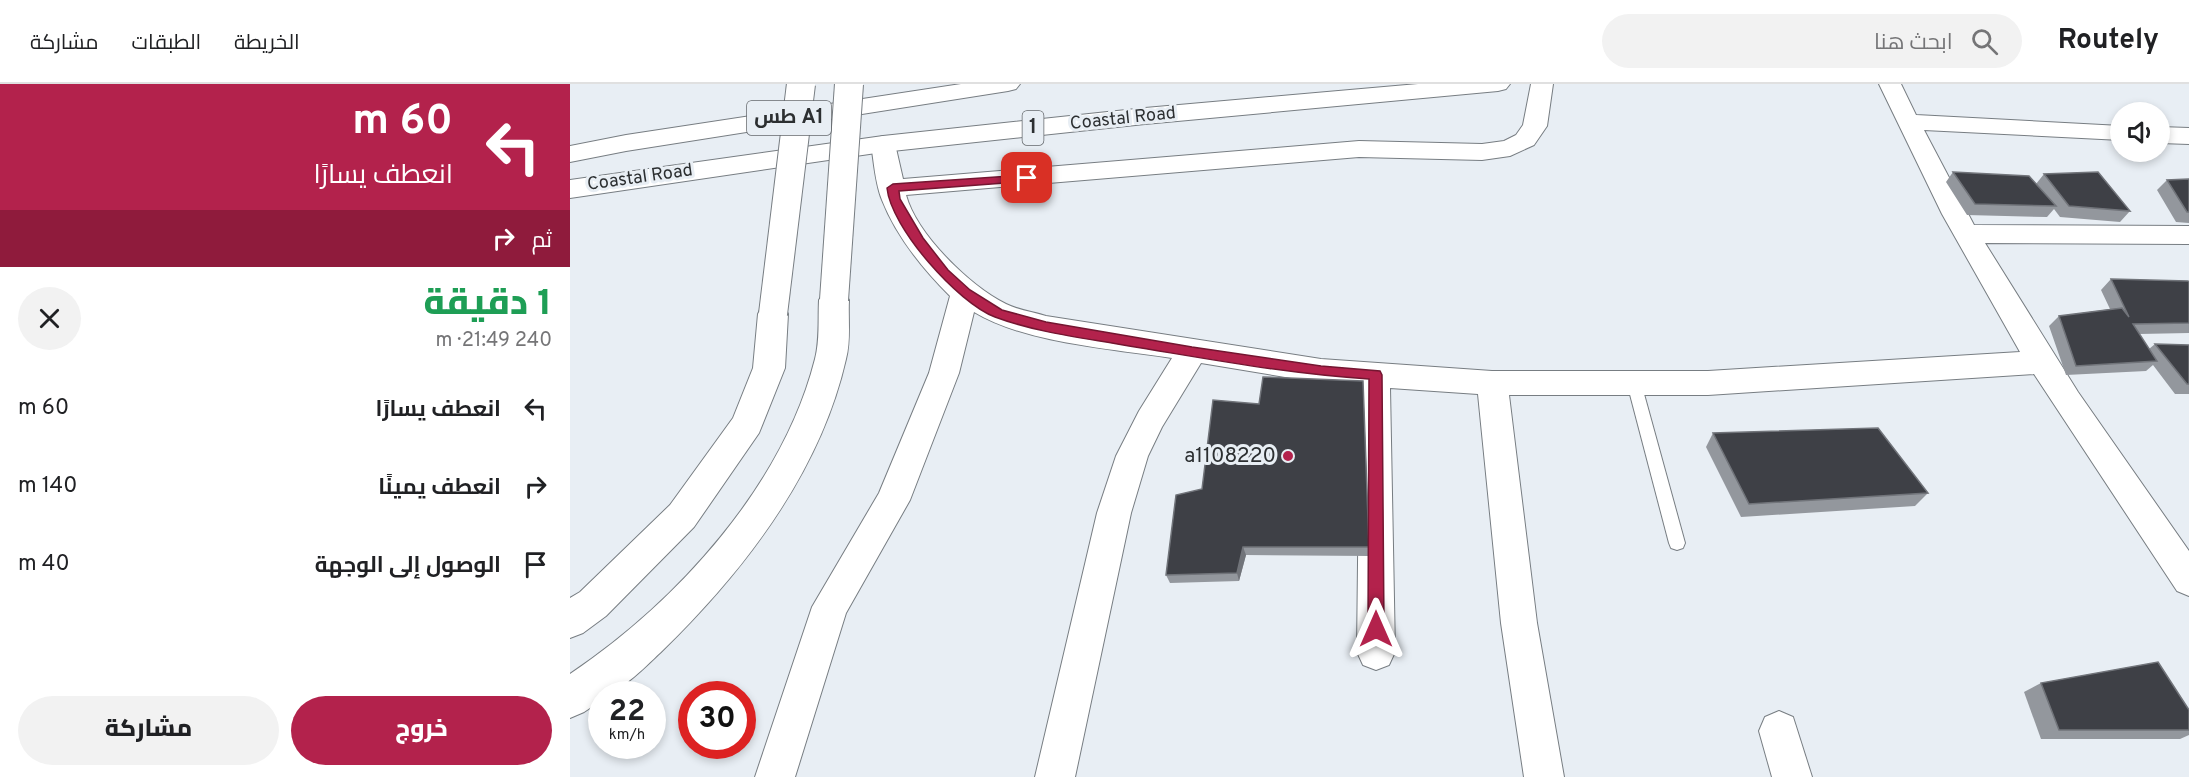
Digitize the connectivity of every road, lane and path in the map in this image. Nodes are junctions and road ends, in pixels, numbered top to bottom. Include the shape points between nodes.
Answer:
1 (801, 84) edge
2 (849, 84) edge
3 (1008, 84) edge
4 (1498, 84) edge
5 (1542, 84) edge
6 (1890, 84) edge
7 (1907, 122) junction
8 (2110, 132) edge
9 (2170, 135) edge
10 (2189, 136) edge
11 (883, 144) junction
12 (570, 154) edge
13 (577, 188) edge
14 (893, 188) junction
15 (1966, 234) junction
16 (2188, 236) edge
17 (965, 293) junction
18 (1192, 352) junction
19 (2040, 362) junction
20 (1375, 375) junction
21 (1492, 383) junction
22 (1634, 383) junction
23 (1677, 543) dead end
24 (2189, 580) edge
25 (570, 620) edge
26 (1376, 652) dead end
27 (570, 698) edge
28 (1779, 731) dead end
29 (775, 777) edge
30 (1055, 777) edge
31 (1544, 777) edge
32 (1792, 777) edge

1 - 25 highway, bridge via 769,368 747,424 682,516 593,604
2 - 27 highway, bridge via 832,357 814,417 774,493 709,578 631,654
3 - 12 highway, Coastal Road / طس A1
4 - 11 highway, Coastal Road / 1
5 - 14 street via 1535,126 1525,140 1510,148 1451,152 1359,149
6 - 7 street
7 - 8 street
7 - 15 street
9 - 10 street
11 - 13 highway, Coastal Road / 1
11 - 14 street
14 - 17 street via 894,199 918,241
15 - 16 street
15 - 19 street
17 - 18 street via 998,313 1046,327
17 - 29 street via 944,373 893,500 830,607
18 - 20 street
18 - 30 street via 1150,420 1121,490
19 - 22 street via 1708,383
19 - 24 street
20 - 21 street
20 - 26 street
21 - 22 street
21 - 31 street via 1519,623
22 - 23 lane
28 - 32 street

